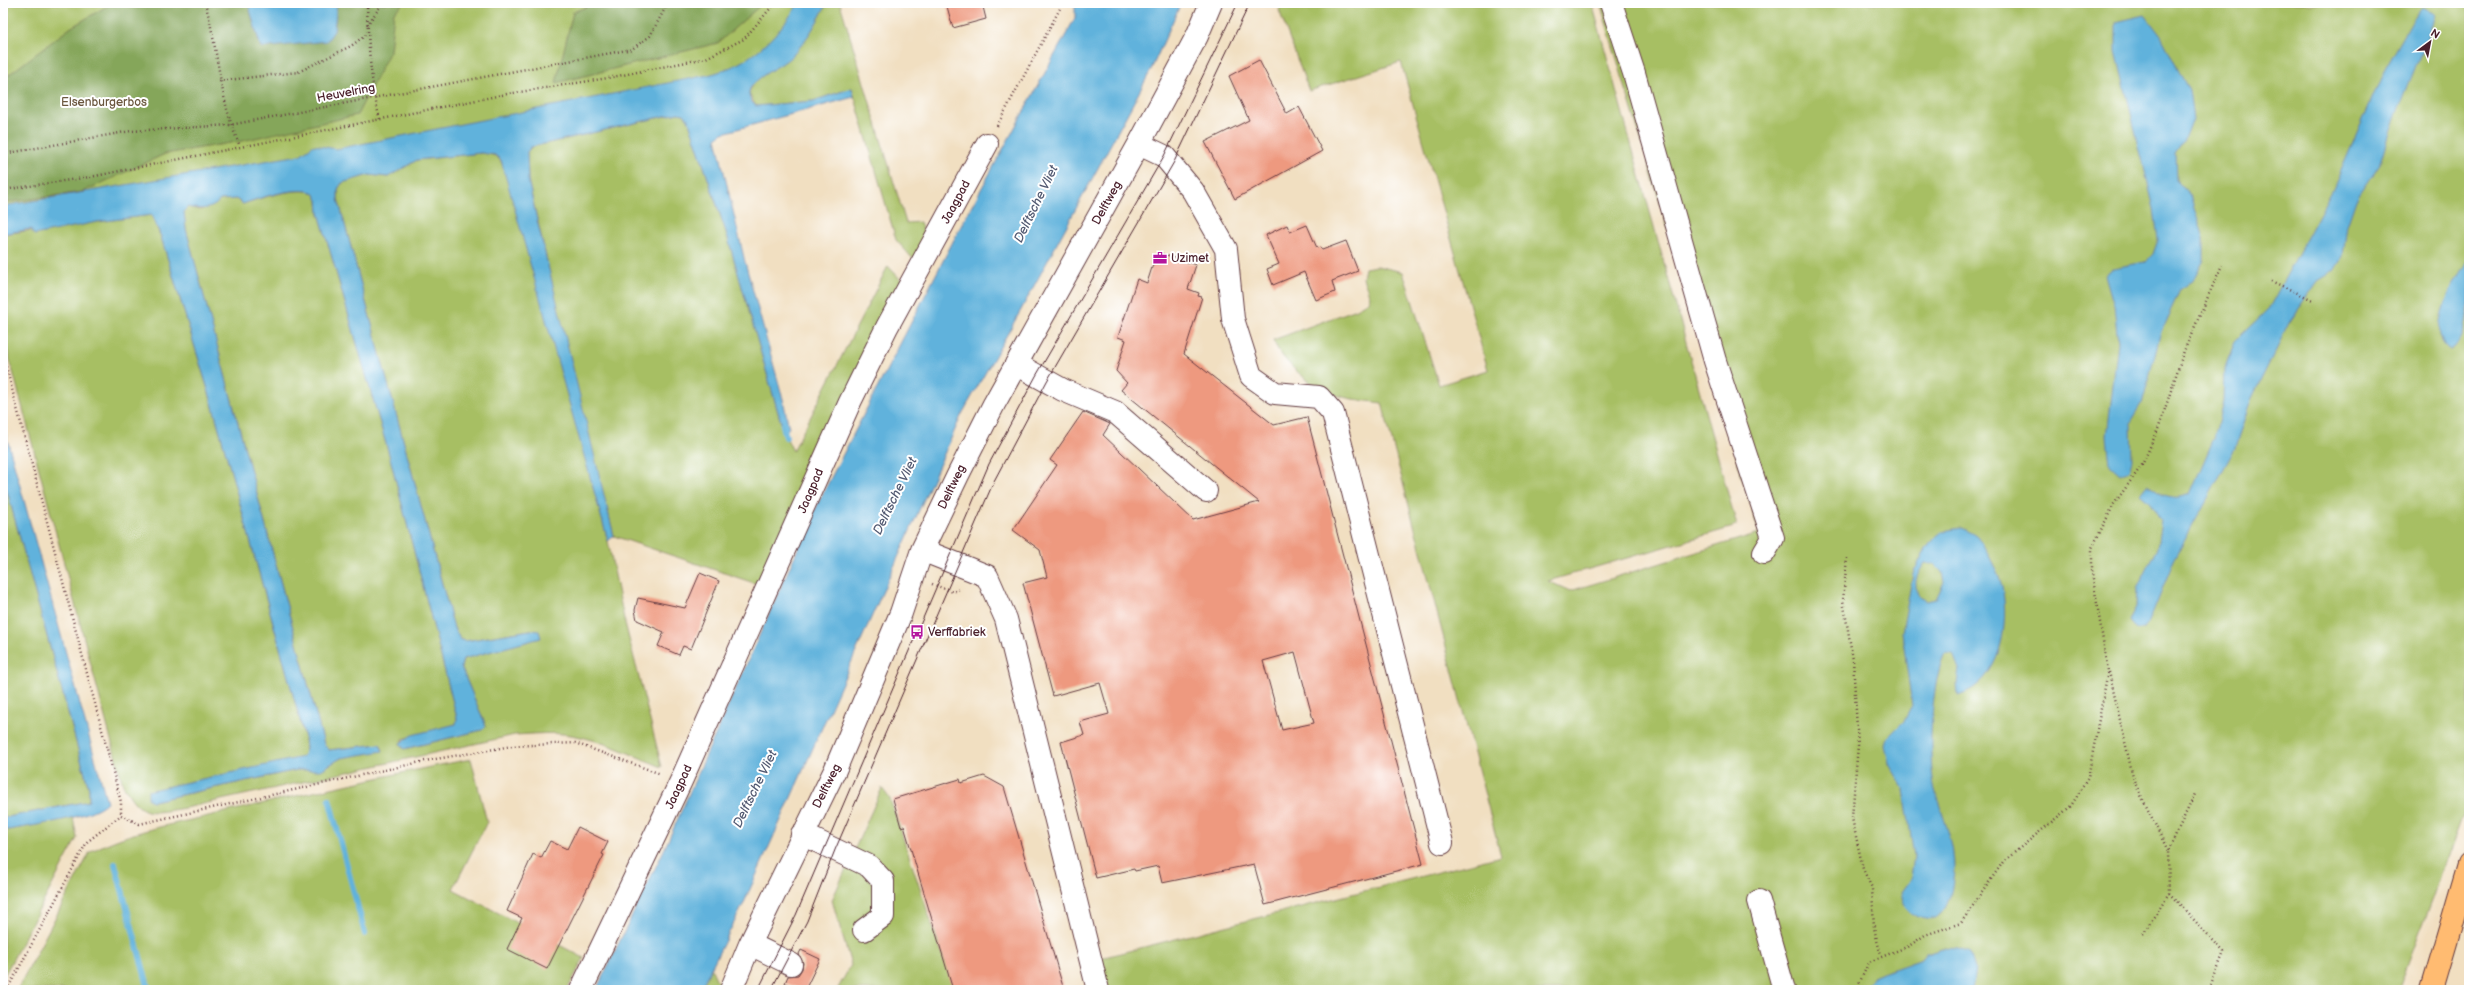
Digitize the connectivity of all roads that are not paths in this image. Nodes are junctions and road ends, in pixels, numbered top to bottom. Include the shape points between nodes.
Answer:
1 (1211, 3) edge
2 (1611, 3) edge
3 (987, 144) road end
4 (1139, 144) junction
5 (1016, 364) junction
6 (1206, 491) dead end
7 (922, 550) junction
8 (1764, 553) dead end
9 (802, 834) junction
10 (1442, 843) dead end
11 (2469, 864) edge
12 (1759, 901) dead end
13 (2469, 914) edge
14 (864, 930) dead end
15 (750, 944) junction
16 (791, 964) dead end
17 (581, 990) edge
18 (731, 990) edge
19 (1098, 990) edge
20 (1784, 990) edge
21 (2432, 990) edge
22 (2438, 990) edge

1 - 4 street, Delftweg via 1197,36
2 - 8 street via 1634,73 1715,361 1773,538
3 - 17 street, Jaagpad via 887,327 850,402 681,781
4 - 5 street, Delftweg
4 - 10 street via 1164,156 1193,191 1226,249 1233,319 1250,376 1275,393 1319,397 1333,414
5 - 6 street via 1063,390 1115,412
5 - 7 street, Delftweg
7 - 9 street, Delftweg via 901,613 836,770
7 - 19 street via 987,576 1006,619
9 - 14 street via 869,866 882,881 883,916
9 - 15 street, Delftweg
11 - 21 highway
12 - 20 street
13 - 22 highway
15 - 16 street
15 - 18 street, Delftweg

